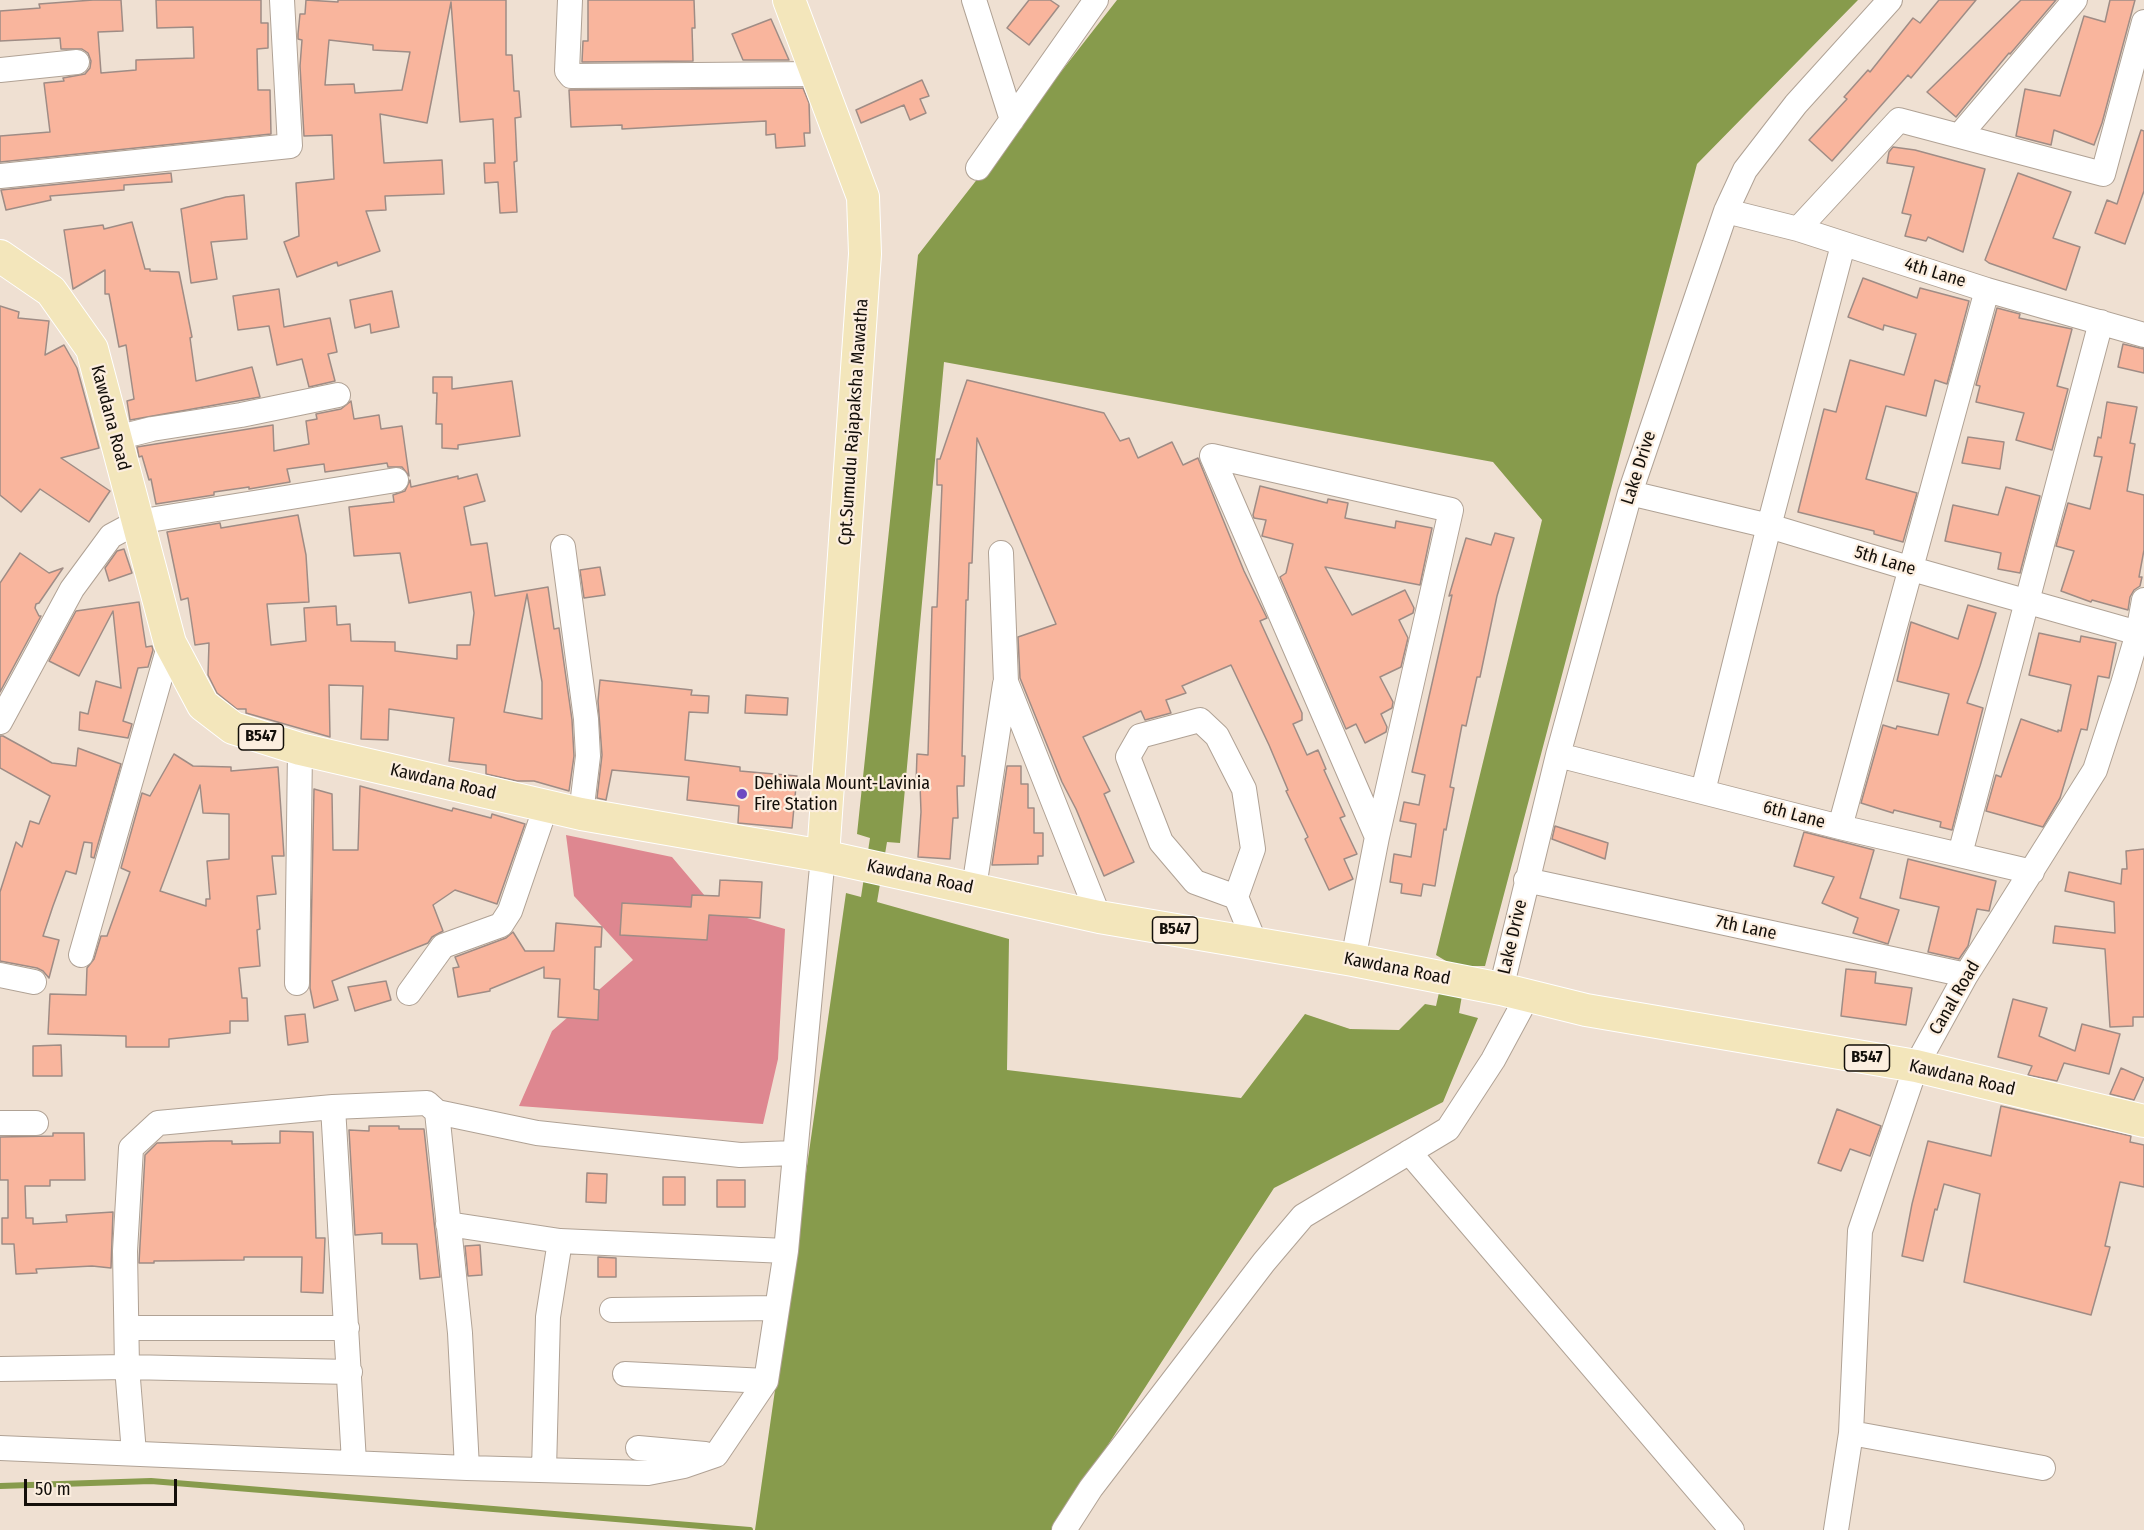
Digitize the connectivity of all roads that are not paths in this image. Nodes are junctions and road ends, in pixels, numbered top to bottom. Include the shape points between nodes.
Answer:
1 (282, 0) edge
2 (570, 0) edge
3 (789, 0) edge
4 (974, 0) edge
5 (1096, 0) edge
6 (1890, 0) edge
7 (2075, 0) edge
8 (2144, 22) edge
9 (77, 62) dead end
10 (0, 70) edge
11 (817, 74) junction
12 (1012, 120) junction
13 (1959, 136) junction
14 (978, 168) dead end
15 (0, 176) edge
16 (1726, 211) junction
17 (1798, 229) junction
18 (1843, 245) junction
19 (0, 256) edge
20 (1987, 290) junction
21 (2101, 322) junction
22 (2144, 335) edge
23 (338, 395) dead end
24 (116, 438) junction
25 (396, 480) dead end
26 (1630, 493) junction
27 (137, 522) junction
28 (1769, 526) junction
29 (563, 547) dead end
30 (1001, 553) dead end
31 (1912, 569) junction
32 (2144, 600) edge
33 (2027, 601) junction
34 (2138, 633) junction
35 (170, 643) junction
36 (1006, 682) junction
37 (2134, 684) edge
38 (0, 722) edge
39 (300, 749) junction
40 (1557, 755) junction
41 (1703, 791) junction
42 (546, 806) junction
43 (581, 813) junction
44 (1840, 827) junction
45 (1377, 837) junction
46 (1960, 854) junction
47 (833, 859) junction
48 (2032, 872) junction
49 (1526, 880) junction
50 (974, 888) junction
51 (1236, 897) junction
52 (1099, 917) junction
53 (1256, 943) junction
54 (81, 955) dead end
55 (1353, 960) junction
56 (0, 975) edge
57 (1966, 975) junction
58 (34, 982) dead end
59 (297, 983) dead end
60 (1501, 990) junction
61 (409, 993) dead end
62 (1916, 1066) junction
63 (333, 1107) junction
64 (437, 1112) junction
65 (2144, 1121) edge
66 (0, 1123) edge
67 (36, 1123) dead end
68 (1409, 1152) junction
69 (795, 1153) junction
70 (448, 1224) junction
71 (560, 1241) junction
72 (786, 1251) junction
73 (777, 1308) junction
74 (612, 1310) dead end
75 (127, 1328) junction
76 (347, 1328) junction
77 (127, 1367) junction
78 (0, 1368) edge
79 (350, 1372) junction
80 (625, 1374) dead end
81 (766, 1381) junction
82 (1851, 1433) junction
83 (0, 1448) edge
84 (638, 1448) dead end
85 (134, 1453) junction
86 (716, 1455) junction
87 (354, 1462) junction
88 (467, 1468) junction
89 (2043, 1468) dead end
90 (544, 1470) junction
91 (1064, 1530) edge
92 (1732, 1530) edge
93 (1836, 1530) edge

1 - 15 street via 290,146
2 - 11 street via 567,71 571,76
3 - 11 main road, Cpt.Sumudu Rajapaksha Mawatha
4 - 12 street
5 - 12 street
6 - 16 street, Lake Drive via 1788,114 1745,170
7 - 13 street
8 - 13 street via 2103,174
9 - 10 street
11 - 47 main road, Cpt.Sumudu Rajapaksha Mawatha via 863,197 866,254
12 - 14 street
13 - 17 street via 1899,120
16 - 17 street, 4th Lane
16 - 26 street, Lake Drive
17 - 18 street, 4th Lane
18 - 20 street, 4th Lane
18 - 28 street
19 - 24 main road, Kawdana Road / B547 via 51,291 92,349
20 - 21 street, 4th Lane
20 - 31 street
21 - 22 street, 4th Lane
21 - 33 street
23 - 24 street
24 - 27 main road, Kawdana Road / B547
25 - 27 street
26 - 28 street, 5th Lane
26 - 40 street, Lake Drive
27 - 35 main road, Kawdana Road / B547
27 - 38 street via 111,536 72,589
28 - 31 street, 5th Lane
28 - 41 street
29 - 43 street via 586,719 588,756
30 - 36 street
31 - 33 street, 5th Lane
31 - 44 street
32 - 34 street, Canal Road
33 - 34 street, 5th Lane
33 - 46 street
34 - 37 street, Canal Road
35 - 39 main road, Kawdana Road / B547 via 202,705 233,728
35 - 54 street
36 - 50 street
36 - 52 street
37 - 48 street, Canal Road via 2095,770
39 - 42 main road, Kawdana Road / B547
39 - 59 street
40 - 41 street, 6th Lane
40 - 49 street, Lake Drive
41 - 44 street, 6th Lane
42 - 43 main road, Kawdana Road / B547
42 - 61 street via 510,911 501,925 443,946
43 - 47 main road, Kawdana Road / B547
44 - 46 street, 6th Lane
45 - 45 street via 1451,510 1212,456 1235,510
45 - 55 street
46 - 48 street, 6th Lane
47 - 50 main road, Kawdana Road / B547
47 - 69 street
48 - 57 street, Canal Road
49 - 57 street, 7th Lane
49 - 60 street, Lake Drive
50 - 52 main road, Kawdana Road / B547
51 - 51 street via 1195,882 1161,842 1128,757 1140,736 1200,720 1217,736 1244,789 1253,849
51 - 53 street
52 - 53 main road, Kawdana Road / B547
53 - 55 main road, Kawdana Road / B547
55 - 60 main road, Kawdana Road / B547
56 - 58 street
57 - 62 street, Canal Road
60 - 62 main road, Kawdana Road / B547 via 1586,1010
60 - 68 street, Lake Drive via 1493,1060 1448,1129
62 - 65 main road, Kawdana Road / B547
62 - 82 street, Canal Road via 1860,1231
63 - 64 street via 427,1103
63 - 75 street via 158,1123 131,1148 125,1251
63 - 76 street
64 - 69 street via 537,1133 740,1155
64 - 70 street
66 - 67 street
68 - 91 street, Lake Drive via 1303,1216 1091,1488
68 - 92 street
69 - 72 street
70 - 71 street
70 - 88 street via 460,1333
71 - 72 street
71 - 90 street via 548,1317
72 - 73 street
73 - 74 street
73 - 81 street
75 - 76 street
75 - 77 street
76 - 79 street
77 - 78 street
77 - 79 street
77 - 85 street
79 - 87 street
80 - 81 street
81 - 86 street
82 - 89 street
82 - 93 street, Canal Road
83 - 85 street
84 - 86 street
85 - 87 street
86 - 90 street via 648,1473
87 - 88 street
88 - 90 street

